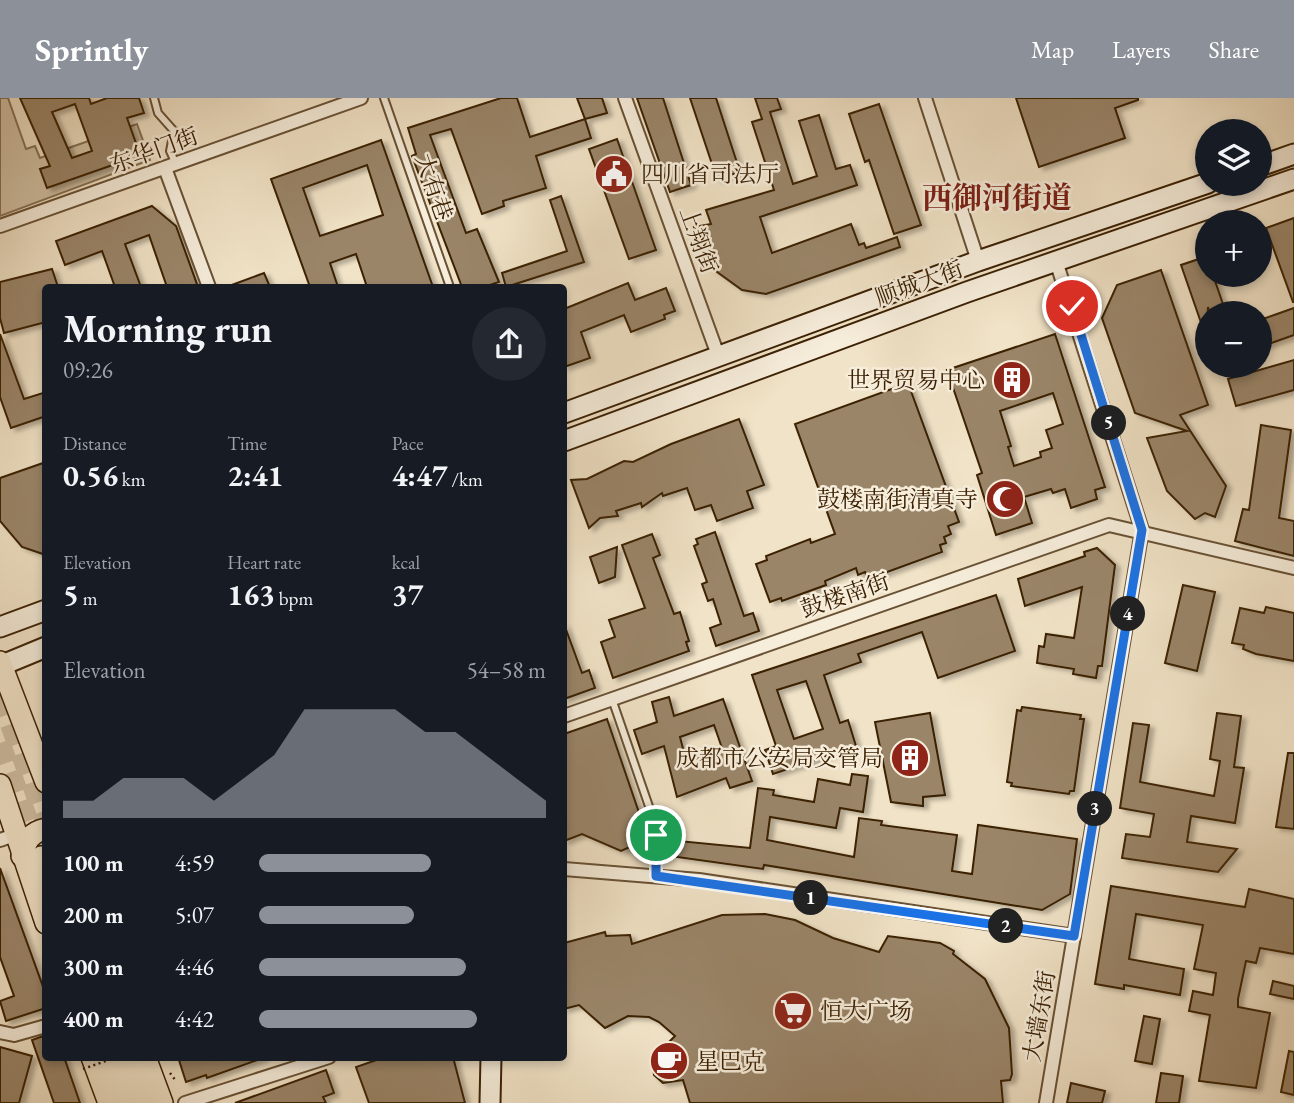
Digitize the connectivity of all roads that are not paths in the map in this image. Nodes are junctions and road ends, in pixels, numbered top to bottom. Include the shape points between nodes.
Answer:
1 (154, 98) edge
2 (361, 98) edge
3 (384, 98) edge
4 (625, 98) edge
5 (925, 98) edge
6 (1294, 154) edge
7 (1272, 162) edge
8 (170, 166) junction
9 (1294, 179) edge
10 (1195, 187) edge
11 (0, 226) edge
12 (978, 261) junction
13 (1056, 261) junction
14 (208, 284) edge
15 (449, 284) edge
16 (719, 358) junction
17 (567, 412) edge
18 (567, 440) edge
19 (1142, 530) junction
20 (1294, 568) edge
21 (42, 612) edge
22 (0, 628) edge
23 (42, 648) edge
24 (0, 664) edge
25 (612, 699) junction
26 (567, 715) edge
27 (42, 772) edge
28 (0, 785) edge
29 (42, 830) tunnel mouth
30 (8, 837) edge
31 (36, 861) edge
32 (567, 869) edge
33 (656, 876) junction
34 (42, 898) edge
35 (1074, 936) junction
36 (42, 1027) edge
37 (0, 1032) edge
38 (110, 1061) edge
39 (129, 1061) edge
40 (146, 1061) edge
41 (316, 1061) edge
42 (491, 1061) edge
43 (88, 1063) edge
44 (109, 1103) edge
45 (125, 1103) edge
46 (144, 1103) edge
47 (162, 1103) edge
48 (186, 1103) edge
49 (489, 1103) edge
50 (1046, 1103) edge

1 - 8 lane via 158,113 174,131
2 - 8 street, 东华门街
3 - 15 lane, 大有巷
4 - 16 street, 上翔街
5 - 12 street
6 - 7 main road
8 - 11 street, 东华门街
8 - 14 street
9 - 13 main road, 顺城大街
10 - 12 main road, 顺城大街
12 - 16 main road, 顺城大街
13 - 18 main road, 顺城大街
13 - 19 street
16 - 17 main road, 顺城大街
19 - 20 street, 鼓楼南街
19 - 25 street, 鼓楼南街 via 1109,525
19 - 35 street, 大墙东街
21 - 22 main road
23 - 24 main road
24 - 27 main road
25 - 26 street, 鼓楼南街
25 - 33 lane via 653,818
28 - 30 main road
29 - 31 main road via 26,841
30 - 31 main road
31 - 34 main road
32 - 33 street
33 - 35 street
35 - 50 street, 大墙东街
36 - 37 street via 14,1035
38 - 45 main road
39 - 46 main road
40 - 47 main road
41 - 48 street
42 - 49 main road
43 - 44 main road

